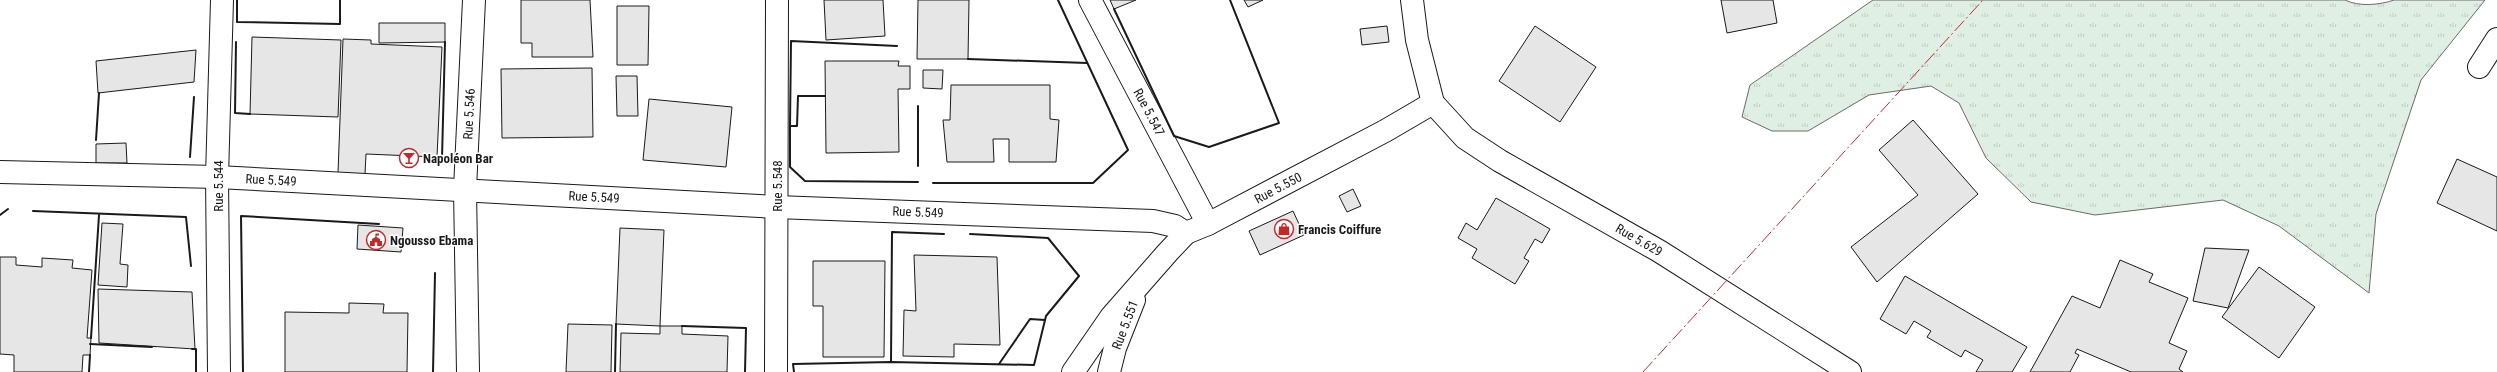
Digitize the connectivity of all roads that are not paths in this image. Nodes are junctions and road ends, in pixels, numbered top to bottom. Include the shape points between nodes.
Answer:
1 (222, 0) edge
2 (474, 0) edge
3 (777, 0) edge
4 (1090, 0) edge
5 (1412, 0) edge
6 (2497, 39) edge
7 (2479, 67) dead end
8 (1433, 103) junction
9 (0, 172) edge
10 (218, 177) junction
11 (465, 189) junction
12 (776, 207) junction
13 (1208, 224) junction
14 (1186, 233) junction
15 (1144, 278) junction
16 (219, 372) edge
17 (468, 372) edge
18 (776, 372) edge
19 (1073, 372) edge
20 (1109, 372) edge
21 (1850, 372) edge

1 - 10 street, Rue 5.544
2 - 11 street, Rue 5.546
3 - 12 street, Rue 5.548
4 - 13 street, Rue 5.547
5 - 8 street via 1417,40
6 - 7 street
8 - 13 street, Rue 5.550 via 1386,131
8 - 21 street, Rue 5.629 via 1465,138 1500,162 1658,251
9 - 10 street, Rue 5.549
10 - 11 street, Rue 5.549
10 - 16 street, Rue 5.544
11 - 12 street, Rue 5.549
11 - 17 street, Rue 5.546
12 - 14 street, Rue 5.549 via 1153,220 1175,226
12 - 18 street, Rue 5.548
13 - 14 street, Rue 5.550
14 - 15 street, Rue 5.550
15 - 19 street, Rue 5.550 via 1111,317
15 - 20 street, Rue 5.551 via 1130,306

